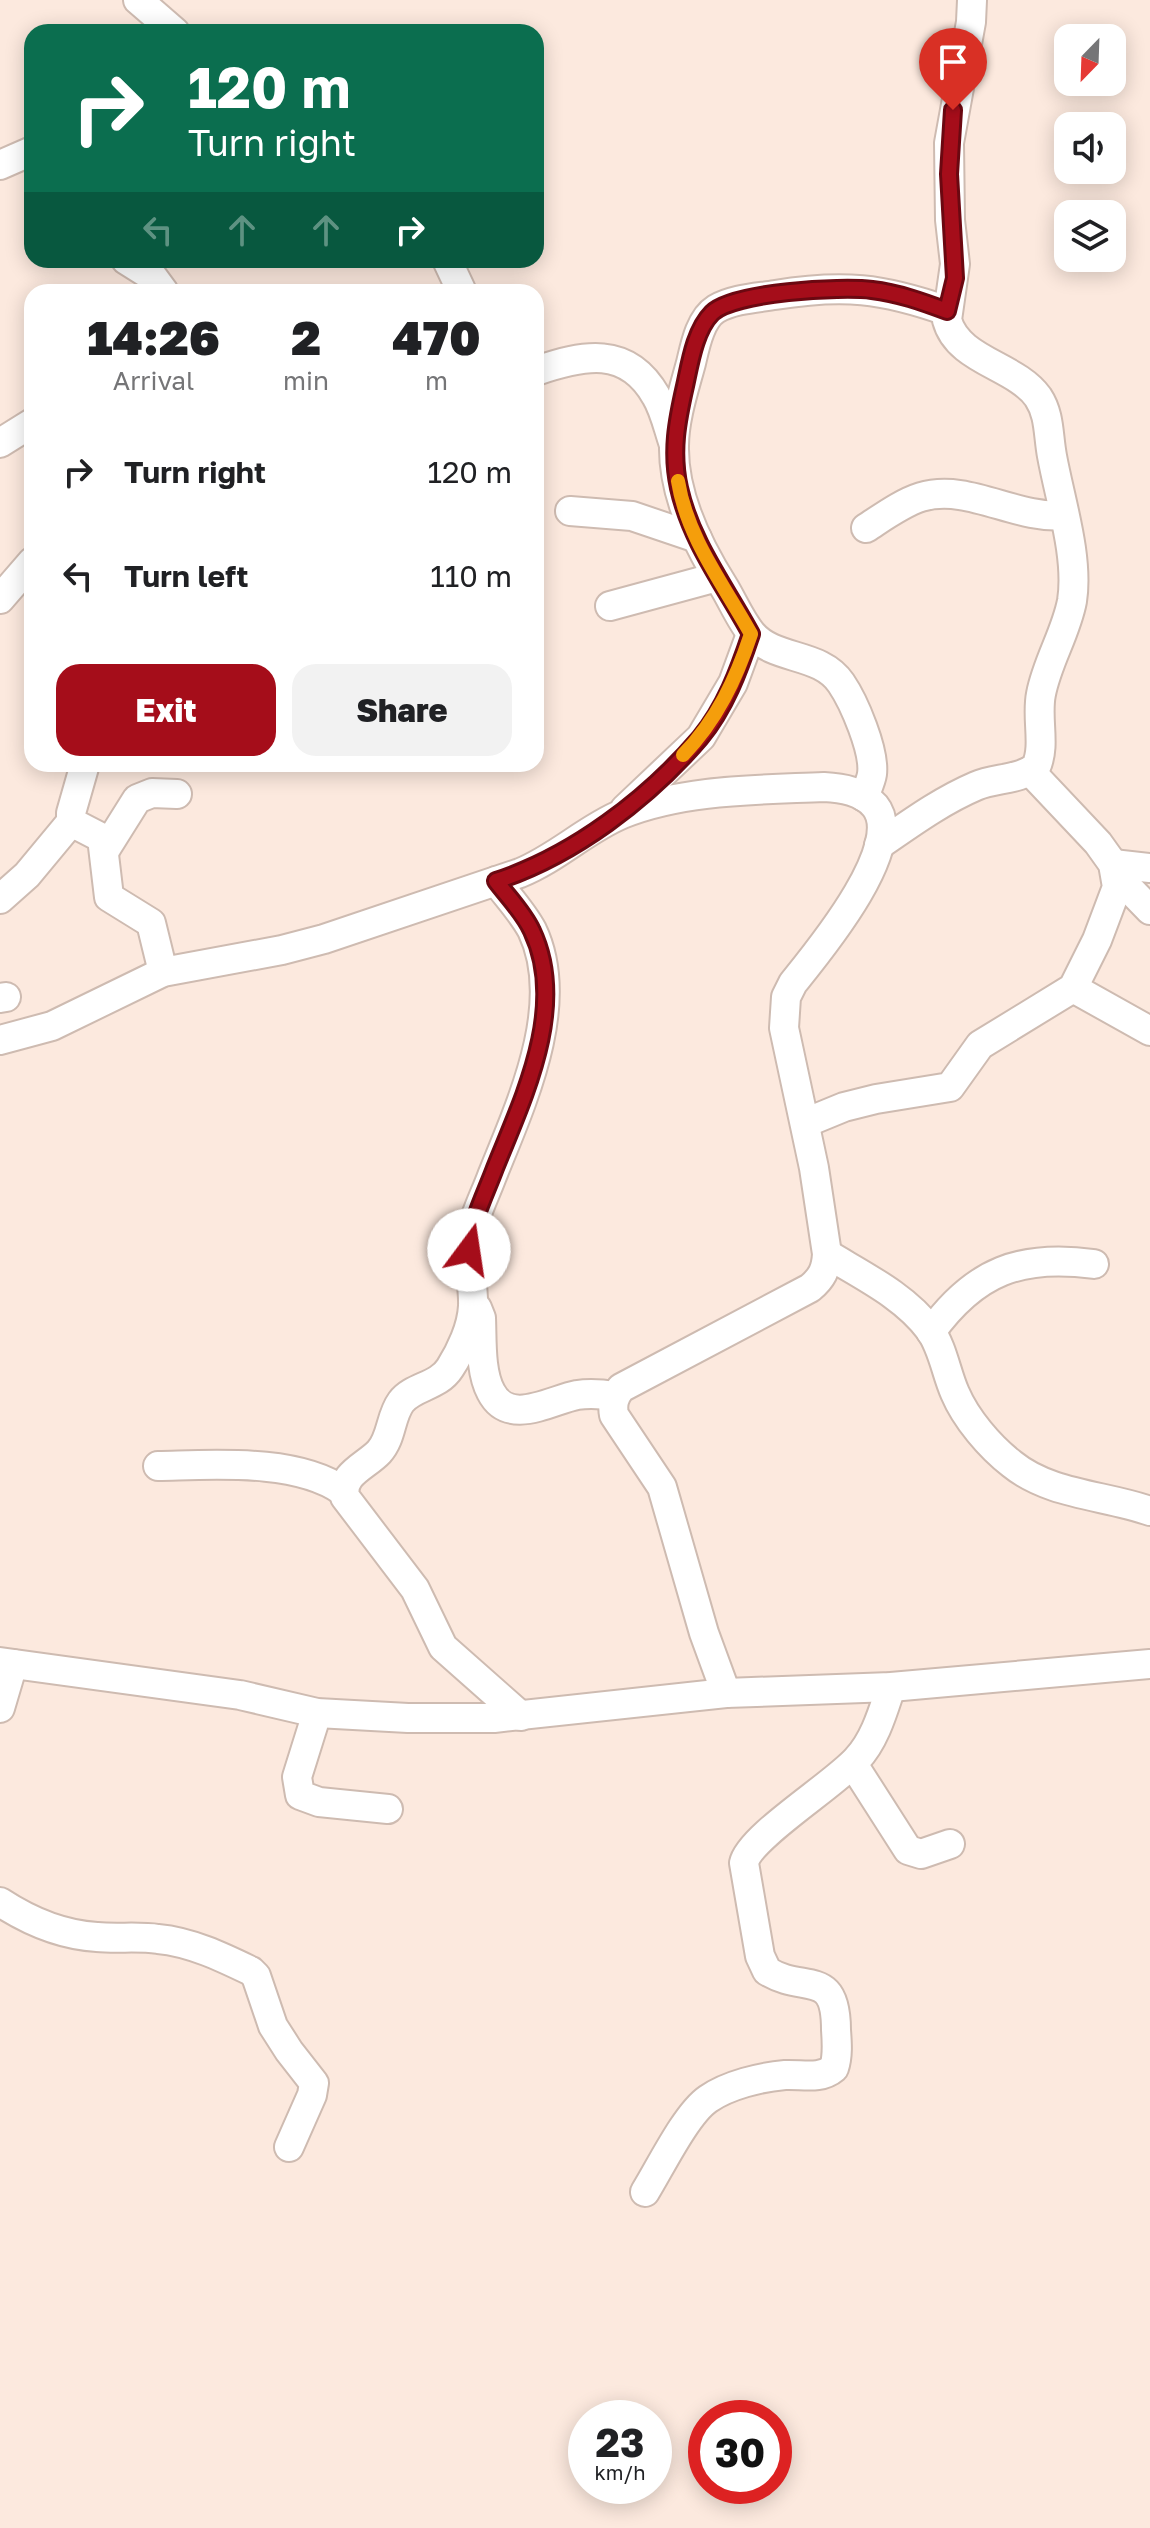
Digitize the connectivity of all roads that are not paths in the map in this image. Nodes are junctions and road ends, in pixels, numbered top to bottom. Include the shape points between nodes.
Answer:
1 (972, 0) edge
2 (24, 154) edge
3 (0, 165) edge
4 (139, 268) edge
5 (158, 284) edge
6 (947, 311) junction
7 (544, 369) edge
8 (24, 428) edge
9 (0, 443) edge
10 (673, 443) junction
11 (570, 511) dead end
12 (1064, 515) junction
13 (866, 528) dead end
14 (697, 538) junction
15 (717, 577) junction
16 (610, 606) dead end
17 (751, 634) junction
18 (1030, 771) junction
19 (83, 772) edge
20 (177, 794) dead end
21 (864, 797) junction
22 (619, 815) junction
23 (71, 822) junction
24 (879, 845) junction
25 (105, 850) junction
26 (1150, 868) edge
27 (1115, 870) junction
28 (496, 881) junction
29 (0, 899) edge
30 (1150, 910) edge
31 (163, 972) junction
32 (1073, 988) junction
33 (1150, 1031) edge
34 (0, 1040) edge
35 (805, 1123) junction
36 (827, 1254) junction
37 (1094, 1264) dead end
38 (473, 1304) junction
39 (931, 1332) junction
40 (615, 1396) junction
41 (158, 1466) dead end
42 (343, 1491) junction
43 (1150, 1511) edge
44 (6, 1663) edge
45 (1150, 1664) edge
46 (891, 1687) junction
47 (726, 1693) junction
48 (0, 1708) edge
49 (317, 1713) junction
50 (521, 1716) junction
51 (853, 1764) junction
52 (388, 1809) dead end
53 (950, 1844) dead end
54 (0, 1902) edge
55 (289, 2147) dead end
56 (645, 2192) dead end

1 - 6 street via 949,143 955,278
2 - 3 street
4 - 5 street
6 - 10 street via 895,294 850,288 733,302 715,310 694,351
6 - 12 street via 949,329 965,347 1031,389 1046,411
7 - 10 street via 589,356 620,361 657,397
8 - 9 street
10 - 14 street via 679,489
11 - 14 street via 632,516
12 - 13 street via 1027,513 975,498 923,496
12 - 18 street via 1072,601 1041,693 1041,753
14 - 15 street
15 - 16 street
15 - 17 street
17 - 21 street via 763,644 823,667 841,684 872,758
17 - 22 street via 733,683 701,737
18 - 24 street via 951,798
18 - 27 street via 1098,843
19 - 23 street
20 - 25 street via 142,794
21 - 22 street via 845,788 785,789 687,797
21 - 24 street via 877,808
22 - 28 street via 543,864
23 - 25 street via 102,838
23 - 29 street
24 - 35 street via 853,905 786,997 784,1028
25 - 31 street via 109,897 151,923
26 - 27 street
27 - 30 street
27 - 32 street via 1114,898
28 - 31 street via 324,939
28 - 38 street via 532,930 541,961 543,1013 529,1078 470,1236
31 - 34 street via 52,1026
32 - 33 street
32 - 35 street via 980,1045 945,1090 876,1099
35 - 36 street
36 - 39 street via 884,1289
36 - 40 street via 826,1268 810,1288 636,1379
37 - 39 street via 1047,1260 1002,1271 956,1301
38 - 40 street via 481,1318 487,1382 497,1400 521,1410 575,1396
38 - 42 street via 468,1332 449,1369 400,1403 381,1450 356,1469
39 - 43 street via 956,1396 979,1431 1011,1464 1054,1486
40 - 47 street via 614,1415 662,1487
41 - 42 street via 262,1466 318,1479
42 - 50 street via 415,1589 443,1647
44 - 48 street
44 - 49 street via 240,1695
45 - 46 street
46 - 47 street
46 - 51 street via 870,1740
47 - 50 street
49 - 50 street
49 - 52 street via 298,1768 300,1795
51 - 53 street via 908,1850 921,1854
51 - 56 street via 755,1845 744,1863 767,1971 824,1989 833,2001 834,2068 821,2076 760,2080 707,2099
54 - 55 street via 65,1933 160,1939 251,1971 273,2026 314,2083

